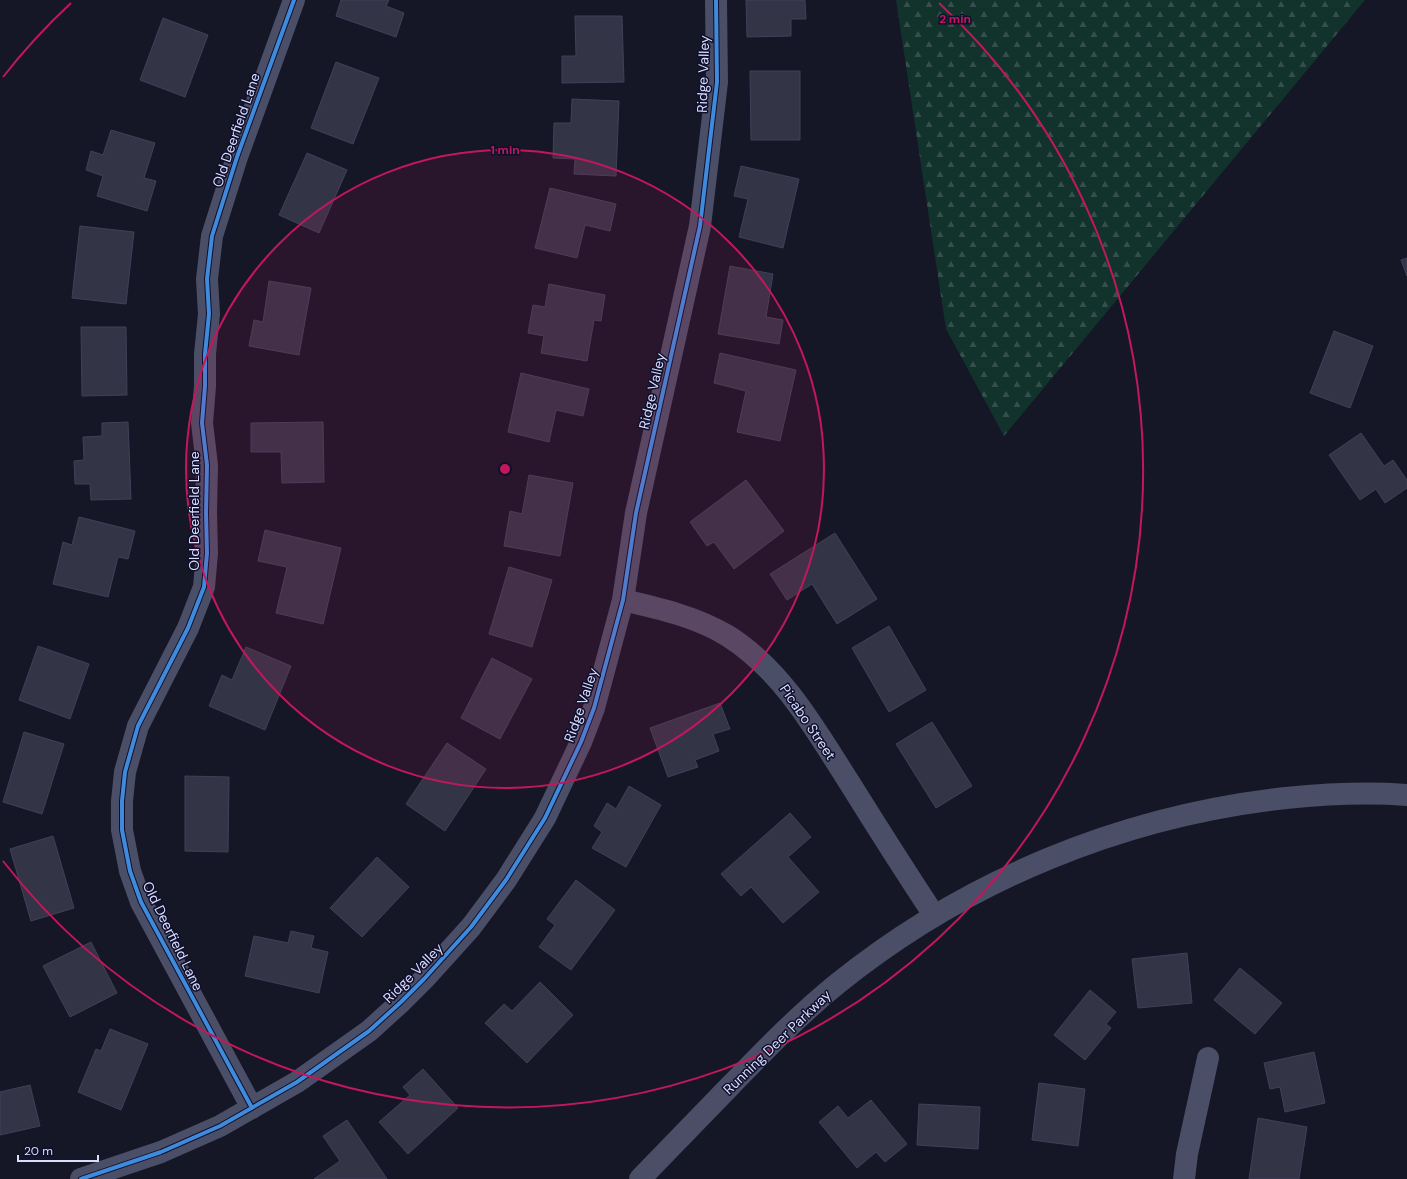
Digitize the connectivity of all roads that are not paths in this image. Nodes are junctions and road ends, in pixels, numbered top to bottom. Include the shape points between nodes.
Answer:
1 (294, 0) edge
2 (716, 0) edge
3 (623, 600) junction
4 (1407, 795) edge
5 (934, 915) junction
6 (1208, 1058) dead end
7 (252, 1108) junction
8 (81, 1179) edge
9 (640, 1179) edge
10 (1184, 1179) edge

1 - 7 street, Old Deerfield Lane via 237,157 212,236 207,279 209,314 202,423 208,465 204,587 188,628 138,726 125,772 122,801 122,830 130,871 141,902
2 - 3 street, Ridge Valley via 717,82 700,226 636,513
3 - 5 street, Picabo Street via 655,607 702,623 722,633 749,651 779,680 815,729
3 - 7 street, Ridge Valley via 605,672 581,742 545,818 506,880 451,950 369,1031 297,1082
4 - 5 street, Running Deer Parkway via 1324,794 1209,810 1153,823 1098,840 1018,871
5 - 9 street, Running Deer Parkway via 867,961 807,1009
6 - 10 street
7 - 8 street, Ridge Valley via 188,1141

